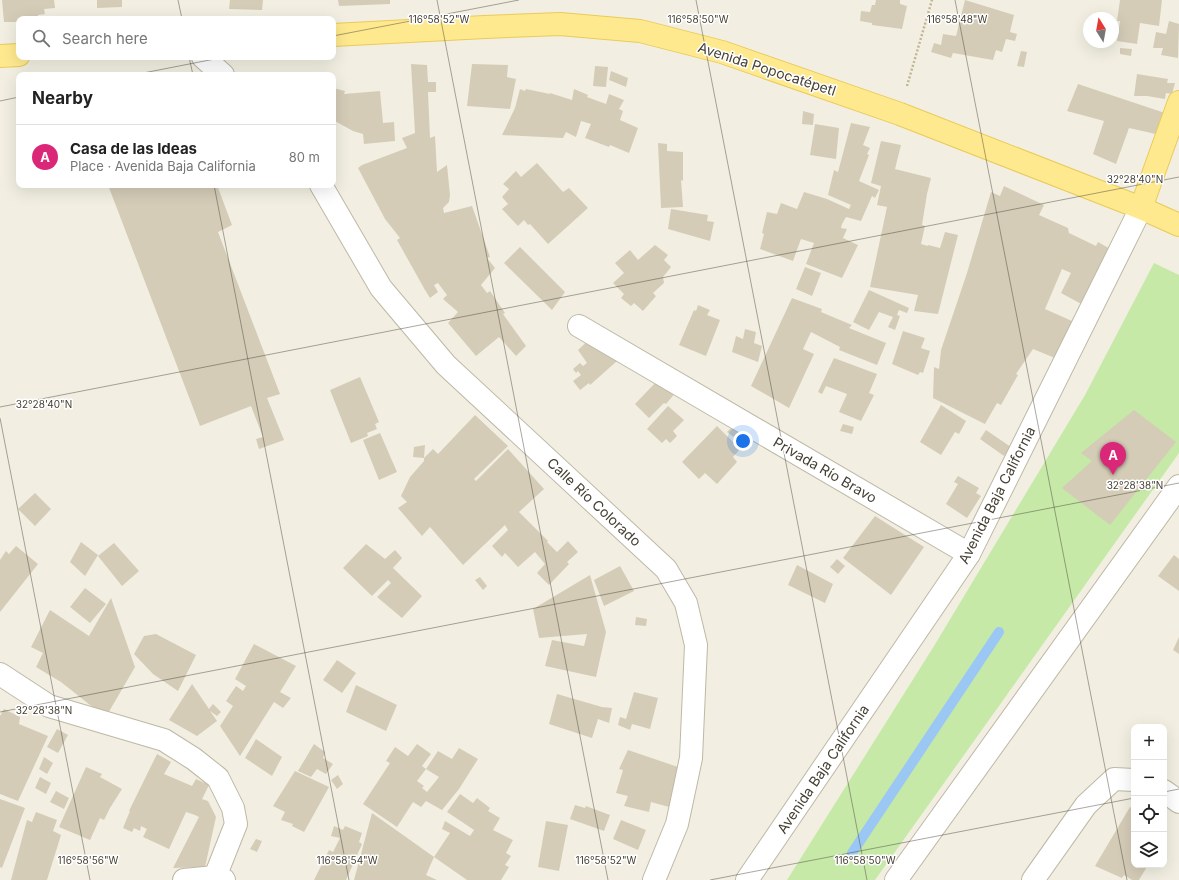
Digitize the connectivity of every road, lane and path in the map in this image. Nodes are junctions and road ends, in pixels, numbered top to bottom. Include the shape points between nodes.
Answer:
1 (932, 0) edge
2 (336, 36) edge
3 (16, 55) edge
4 (0, 56) edge
5 (206, 60) edge
6 (220, 72) edge
7 (1179, 102) edge
8 (900, 114) junction
9 (322, 188) edge
10 (1141, 208) junction
11 (1179, 225) edge
12 (579, 326) dead end
13 (1179, 486) edge
14 (968, 554) junction
15 (0, 674) edge
16 (1131, 780) edge
17 (1167, 793) edge
18 (1179, 802) edge
19 (220, 879) edge
20 (184, 880) edge
21 (654, 880) edge
22 (748, 880) edge
23 (896, 880) edge
24 (1033, 880) edge

1 - 8 path
2 - 8 main road, Avenida Popocatépetl via 560,24 640,30 722,52
3 - 4 main road
5 - 6 street
7 - 10 main road, Avenida Baja California
8 - 10 main road, Avenida Popocatépetl
9 - 21 street, Calle Río Colorado via 381,288 446,366 666,569 686,603 696,646 691,758 677,824
10 - 11 main road, Avenida Popocatépetl
10 - 14 street, Avenida Baja California
12 - 14 street, Privada Río Bravo
13 - 23 street
14 - 22 street, Avenida Baja California
15 - 19 street via 49,706 164,740 218,778 233,808 236,824
16 - 24 street via 1114,779 1086,805
17 - 18 street
19 - 20 street

